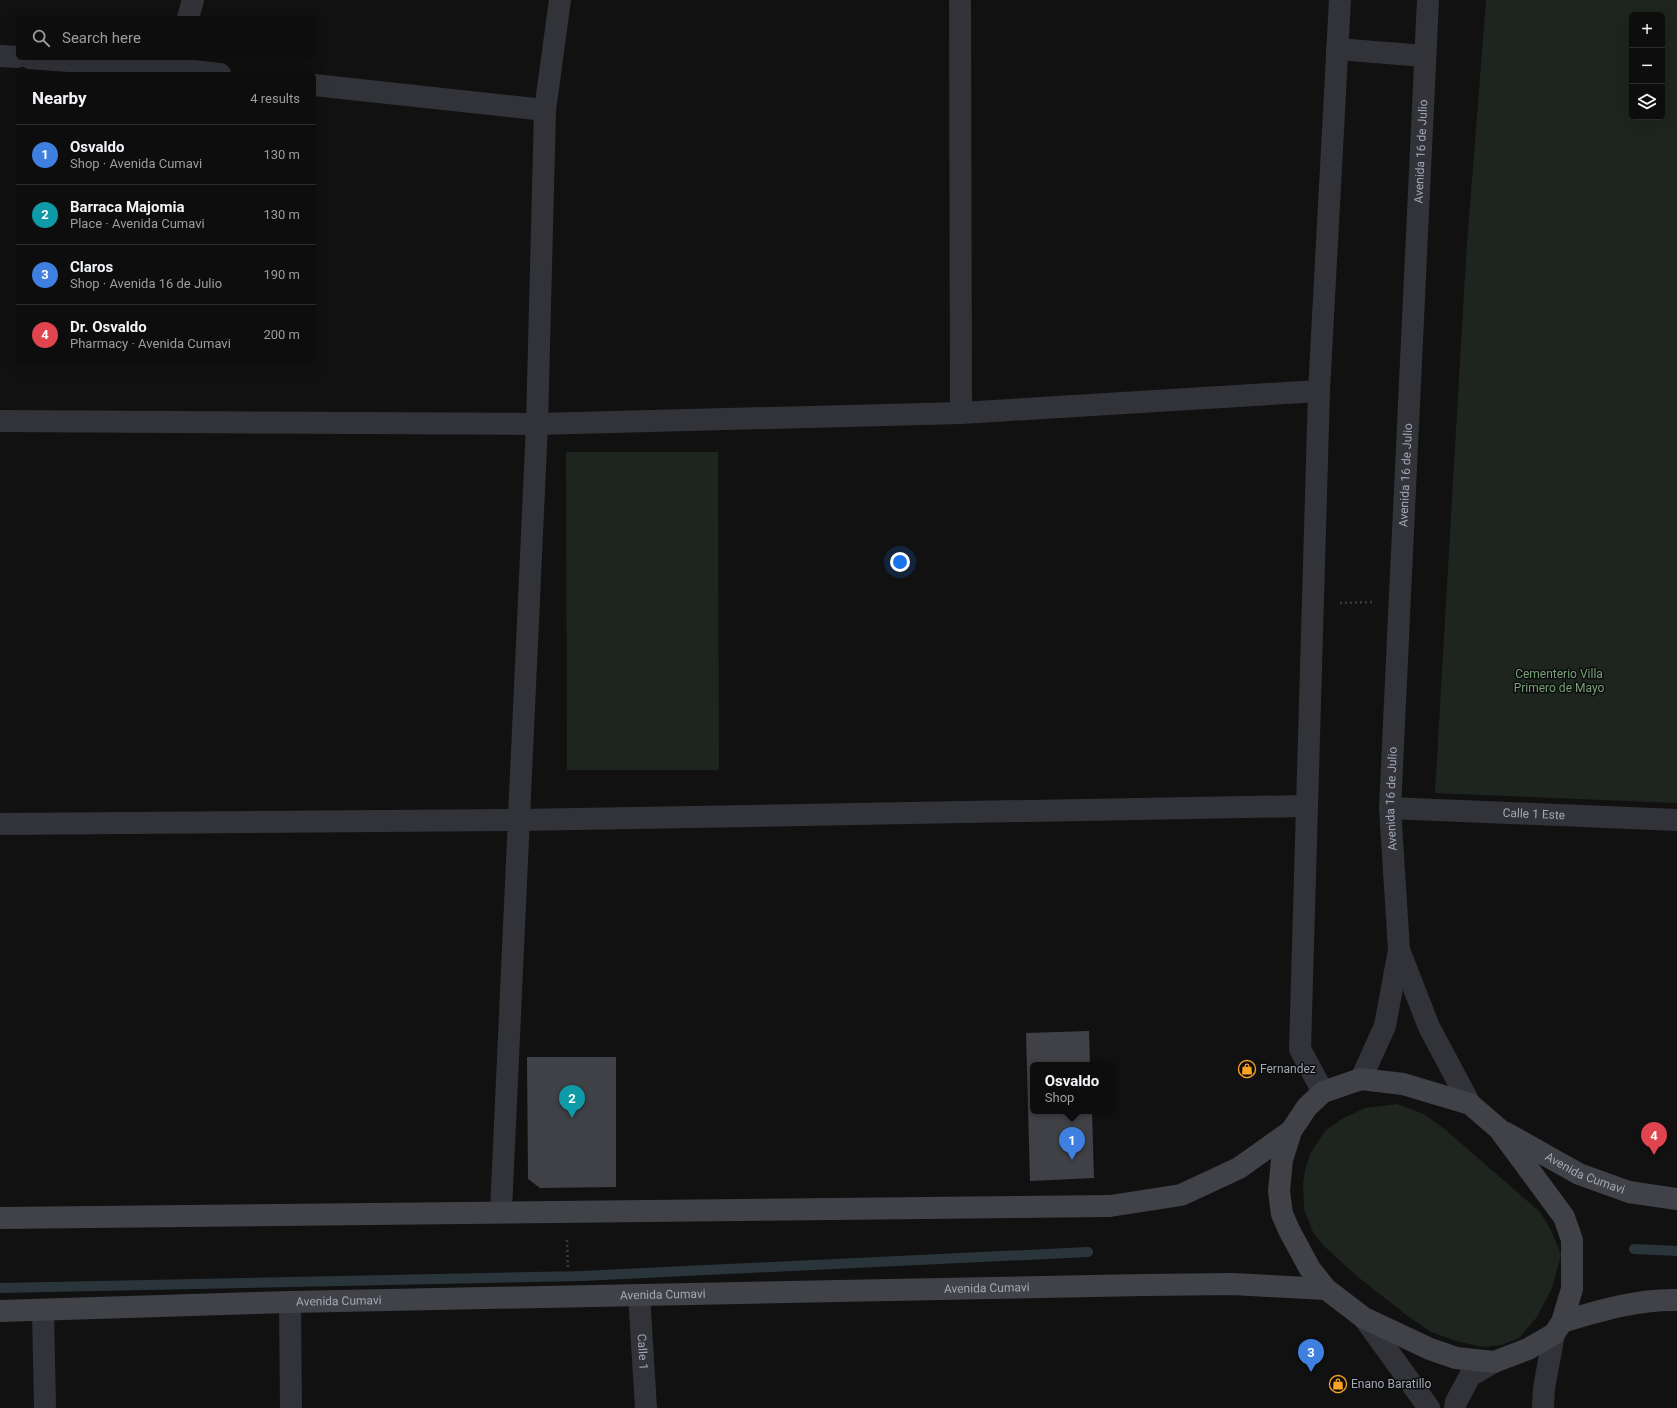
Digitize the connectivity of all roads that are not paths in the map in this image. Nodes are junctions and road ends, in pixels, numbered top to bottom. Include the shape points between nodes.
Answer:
1 (193, 0) edge
2 (560, 0) edge
3 (960, 0) edge
4 (1340, 0) edge
5 (1428, 0) edge
6 (189, 16) edge
7 (1337, 49) junction
8 (0, 56) edge
9 (1425, 56) junction
10 (16, 57) edge
11 (88, 60) edge
12 (176, 63) edge
13 (212, 72) edge
14 (316, 84) edge
15 (545, 110) junction
16 (1319, 391) junction
17 (961, 413) junction
18 (0, 421) edge
19 (537, 424) junction
20 (1306, 806) junction
21 (1390, 808) junction
22 (518, 820) junction
23 (1677, 820) edge
24 (0, 824) edge
25 (1399, 950) junction
26 (1361, 1079) junction
27 (1323, 1092) junction
28 (1470, 1104) junction
29 (1499, 1129) junction
30 (1291, 1131) junction
31 (1677, 1199) edge
32 (501, 1211) junction
33 (0, 1218) edge
34 (1326, 1289) junction
35 (639, 1295) junction
36 (1677, 1300) edge
37 (290, 1302) junction
38 (43, 1310) junction
39 (0, 1311) edge
40 (1364, 1318) junction
41 (1558, 1328) junction
42 (1494, 1362) junction
43 (45, 1408) edge
44 (291, 1408) edge
45 (646, 1408) edge
46 (1429, 1408) edge
47 (1455, 1408) edge
48 (1543, 1408) edge

1 - 6 street
2 - 15 street
3 - 17 street
4 - 7 street
5 - 9 street, Avenida 16 de Julio
7 - 9 street
7 - 16 street
8 - 10 street
9 - 21 street, Avenida 16 de Julio
11 - 12 street
12 - 13 street
14 - 15 street
15 - 19 street
16 - 17 street
16 - 20 street
17 - 19 street
18 - 19 street
19 - 22 street
20 - 22 street
20 - 27 street via 1300,1049
21 - 23 street, Calle 1 Este
21 - 25 street, Avenida 16 de Julio
22 - 24 street
22 - 32 street
25 - 26 street, Avenida 16 de Julio via 1385,1026
25 - 28 street, Avenida 16 de Julio via 1429,1027
26 - 27 main road
26 - 28 main road via 1403,1084
27 - 30 main road via 1307,1107
28 - 29 main road
29 - 31 main road, Avenida Cumavi via 1579,1174 1629,1192
29 - 41 main road via 1564,1217 1572,1240 1572,1289
30 - 32 main road via 1239,1168 1181,1195 1110,1206
30 - 34 main road via 1282,1160 1279,1191 1282,1214 1310,1269
32 - 33 main road
34 - 35 main road, Avenida Cumavi via 1232,1284
34 - 40 main road
35 - 37 main road, Avenida Cumavi
35 - 45 street, Calle 1
36 - 41 main road via 1663,1299 1609,1308
37 - 38 main road, Avenida Cumavi
37 - 44 street
38 - 39 main road, Avenida Cumavi
38 - 43 street
40 - 42 main road via 1456,1358
40 - 46 street
41 - 42 main road via 1528,1349
41 - 48 street via 1544,1388
42 - 47 street via 1470,1376

